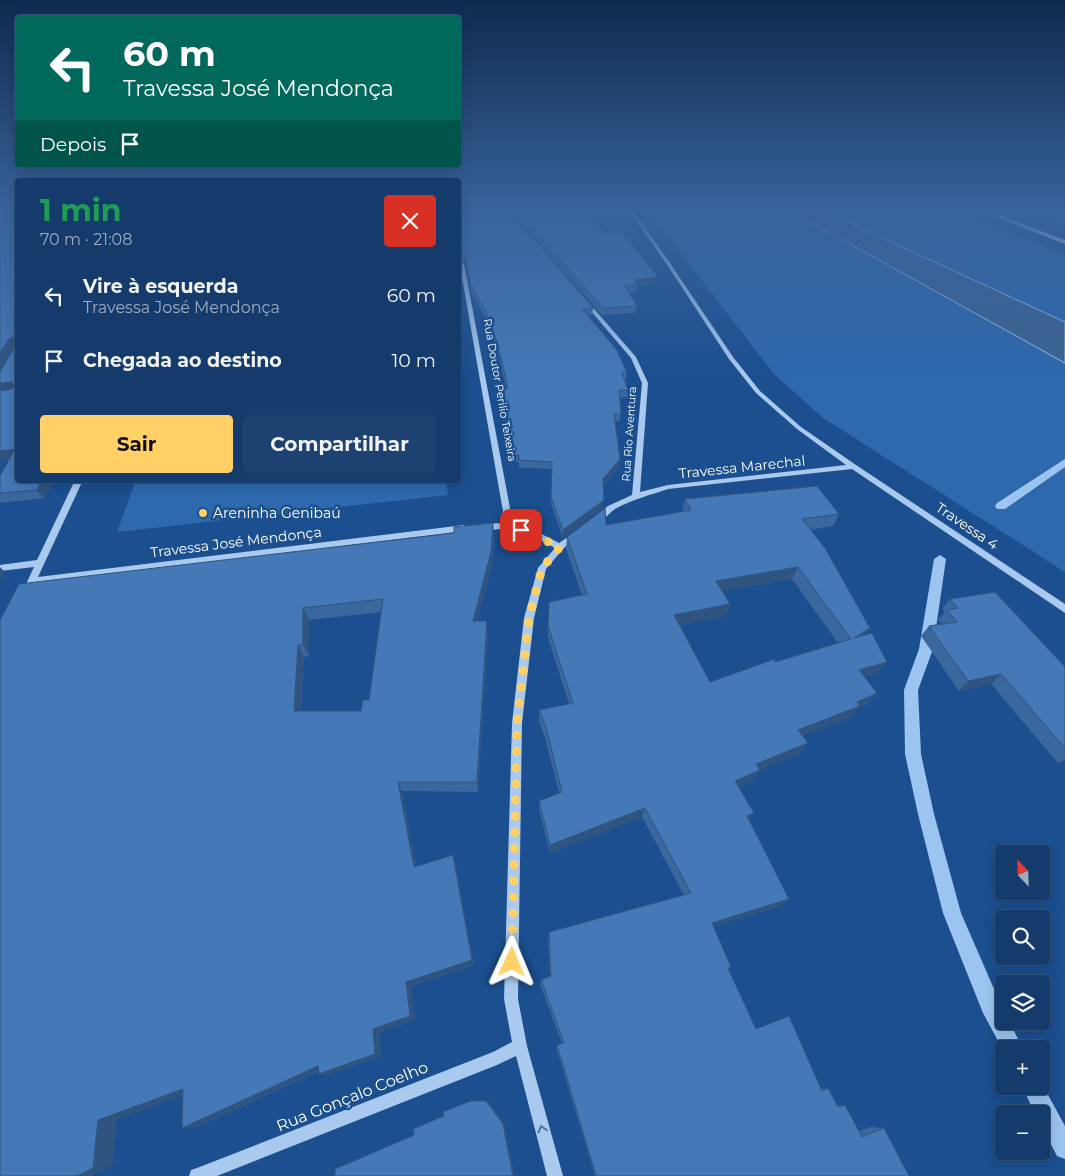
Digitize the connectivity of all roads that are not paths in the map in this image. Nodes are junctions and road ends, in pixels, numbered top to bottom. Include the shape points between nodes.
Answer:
1 (463, 267) edge
2 (556, 267) edge
3 (671, 267) edge
4 (853, 467) junction
5 (78, 483) edge
6 (636, 496) junction
7 (509, 526) junction
8 (560, 547) junction
9 (40, 563) junction
10 (0, 568) edge
11 (1065, 609) edge
12 (520, 1046) junction
13 (197, 1176) edge
14 (555, 1176) edge

1 - 7 street, Rua Doutor Perilio Teixeira
2 - 6 street, Rua Rio Aventura via 634,358 645,383
3 - 4 street via 731,358 758,392 799,428
4 - 6 street, Travessa Marechal via 668,487
4 - 11 street, Travessa 4
5 - 9 street
6 - 8 street, Rua Rio Aventura via 611,508
7 - 8 street, Travessa José Mendonça
7 - 9 street, Travessa José Mendonça via 464,528 29,585
8 - 12 street via 542,568 529,618 517,723 511,999
9 - 10 street
12 - 13 street, Rua Gonçalo Coelho via 497,1058
14 -> 12 street

